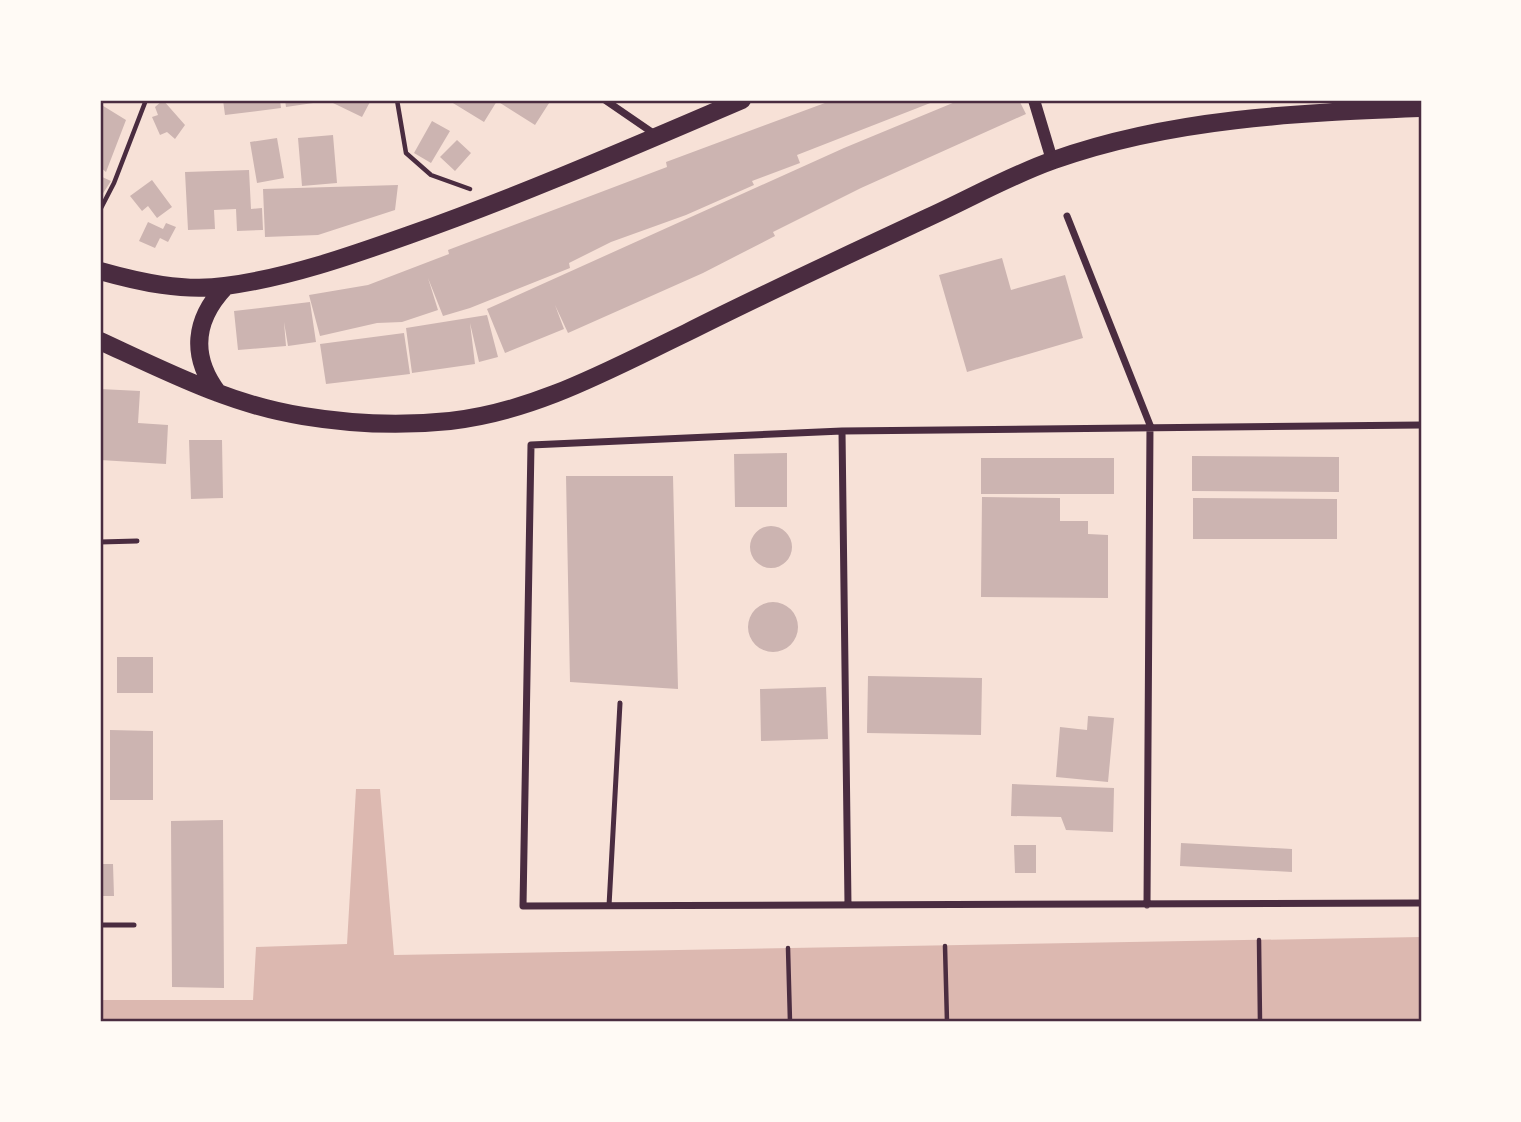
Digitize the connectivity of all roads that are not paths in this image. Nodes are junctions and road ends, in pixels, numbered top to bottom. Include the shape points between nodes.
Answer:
1 (605, 100) edge
2 (743, 100) edge
3 (1034, 100) edge
4 (1421, 108) edge
5 (657, 136) junction
6 (1052, 160) junction
7 (1067, 216) dead end
8 (100, 271) edge
9 (225, 286) junction
10 (100, 341) edge
11 (220, 395) junction
12 (1150, 425) junction
13 (1421, 425) edge
14 (842, 431) junction
15 (137, 541) dead end
16 (100, 542) edge
17 (620, 704) dead end
18 (1421, 903) edge
19 (609, 905) junction
20 (848, 905) junction
21 (1147, 905) junction
22 (100, 925) edge
23 (134, 925) dead end

1 - 5 street
2 - 5 main road
3 - 6 street
4 - 6 main road via 1255,117 1196,125 1103,144
5 - 9 main road via 504,202 341,259
6 - 11 main road via 589,380 524,404 451,421 363,423 300,416
7 - 12 street
8 - 9 main road via 136,281
9 - 11 main road via 204,315 199,346 204,375
10 - 11 main road
12 - 13 street
12 - 14 street
12 - 21 street
14 - 19 street via 531,445 523,906
14 - 20 street
15 - 16 lane
17 - 19 lane
18 - 21 street
19 - 20 street
20 - 21 street
22 - 23 lane

